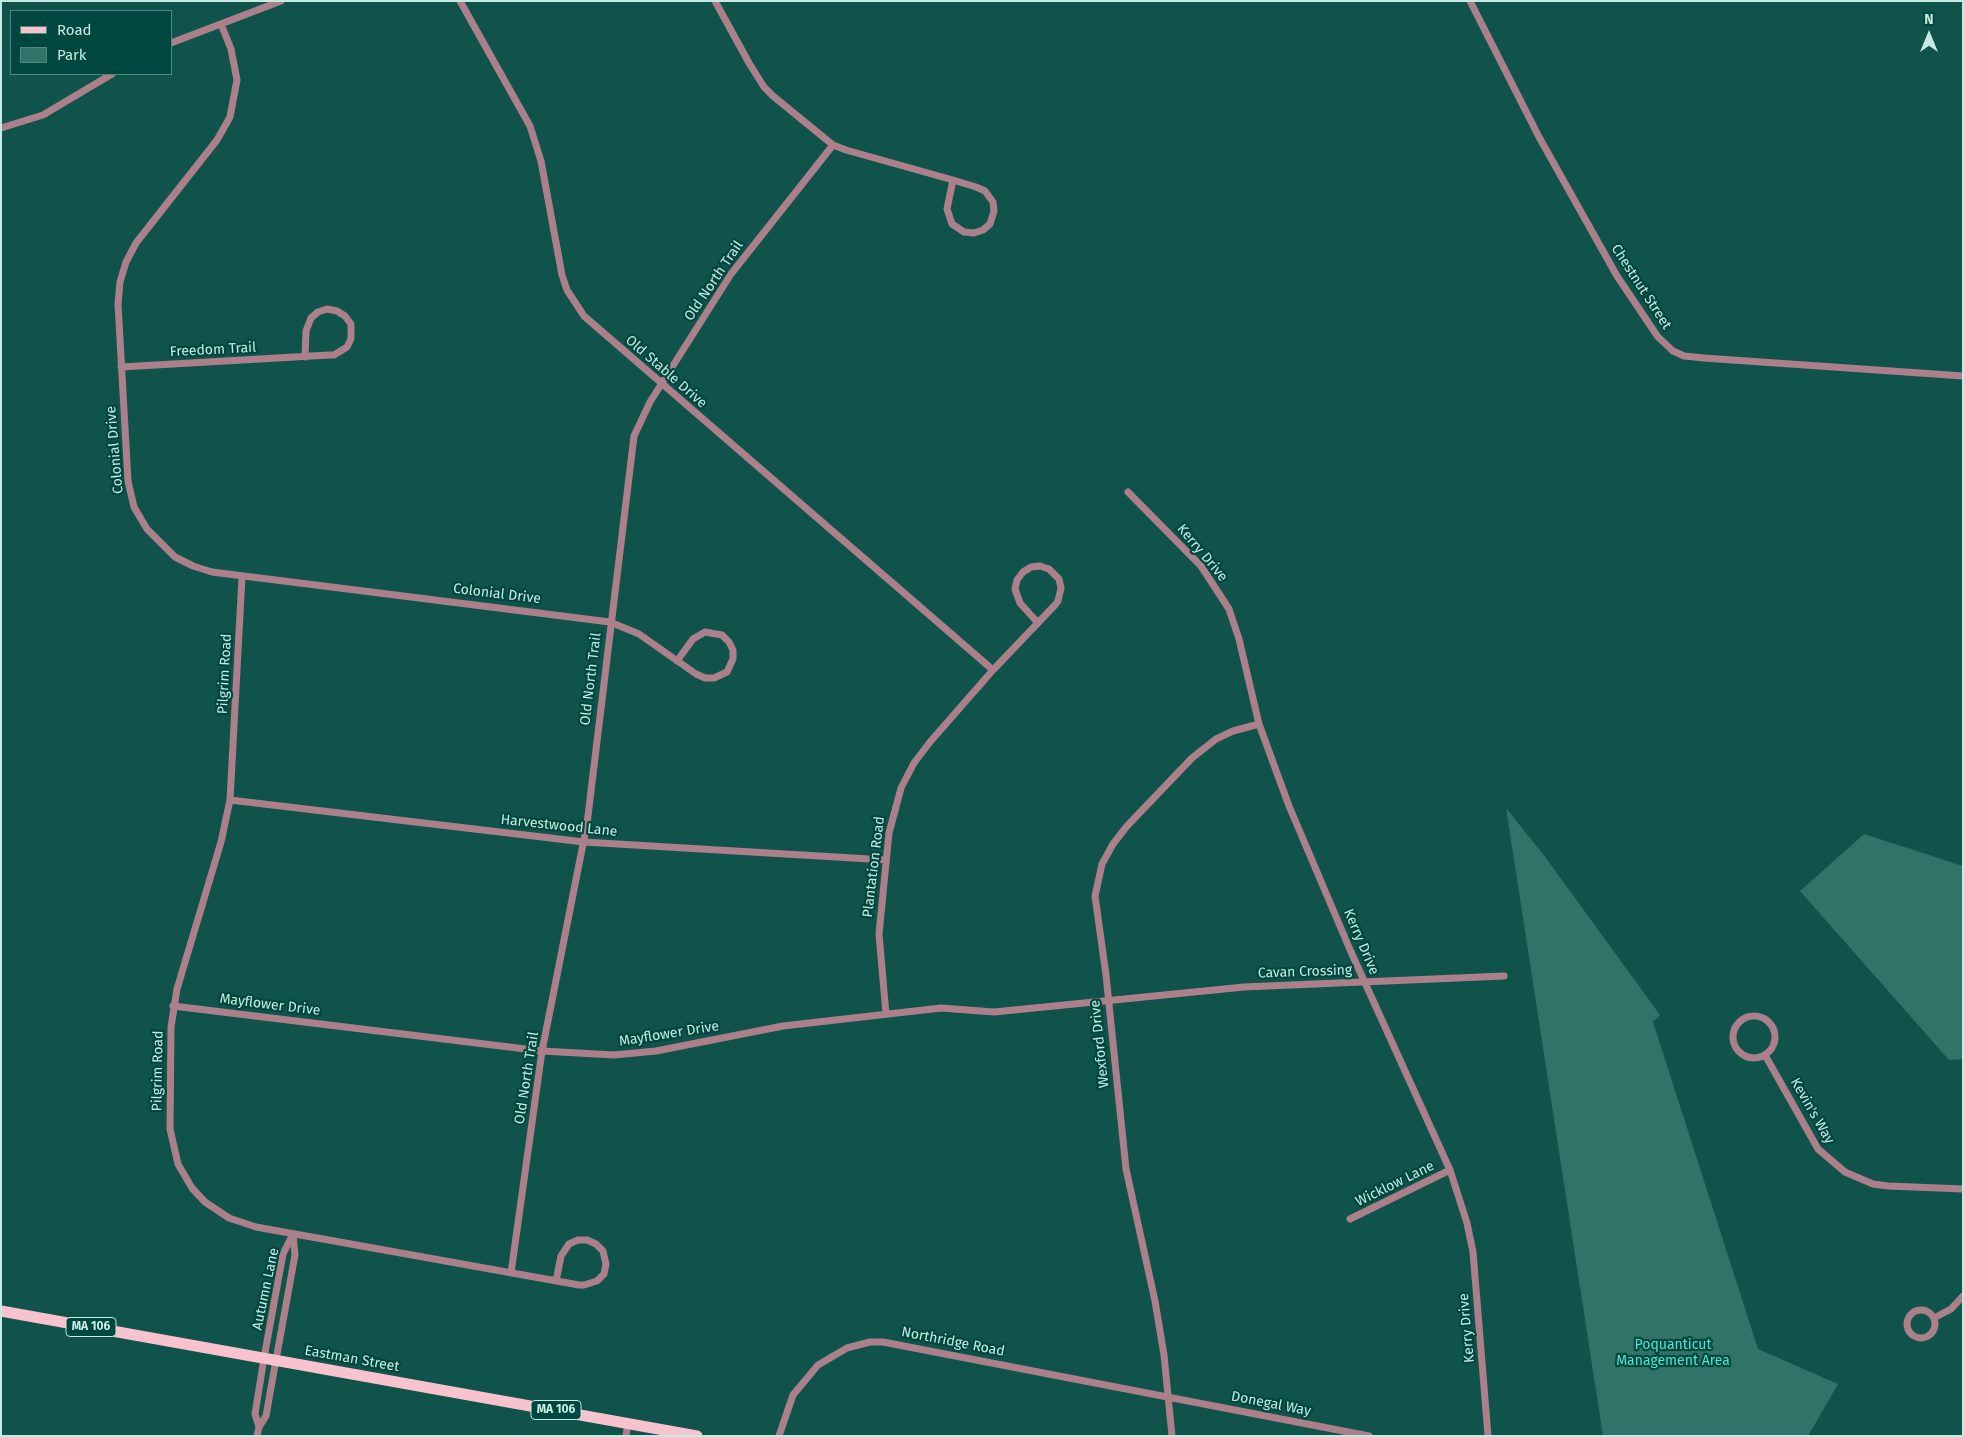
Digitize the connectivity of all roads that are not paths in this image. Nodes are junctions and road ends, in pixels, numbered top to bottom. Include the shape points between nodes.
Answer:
1 (282, 1) edge
2 (460, 1) edge
3 (715, 1) edge
4 (1470, 1) edge
5 (221, 24) junction
6 (172, 43) edge
7 (110, 75) edge
8 (1, 128) edge
9 (834, 145) junction
10 (953, 180) junction
11 (305, 357) junction
12 (122, 367) junction
13 (1963, 376) edge
14 (661, 384) junction
15 (1128, 492) dead end
16 (242, 576) junction
17 (610, 622) junction
18 (1038, 623) junction
19 (677, 661) junction
20 (993, 670) junction
21 (1259, 724) junction
22 (230, 800) junction
23 (584, 842) junction
24 (886, 860) junction
25 (1504, 976) dead end
26 (1364, 982) junction
27 (1108, 999) junction
28 (173, 1006) junction
29 (886, 1014) junction
30 (542, 1052) junction
31 (1765, 1055) junction
32 (1450, 1170) junction
33 (1963, 1189) edge
34 (1350, 1219) dead end
35 (293, 1234) junction
36 (511, 1273) junction
37 (556, 1281) junction
38 (1963, 1296) edge
39 (1, 1311) edge
40 (1934, 1318) dead end
41 (264, 1358) junction
42 (276, 1360) junction
43 (1168, 1397) junction
44 (628, 1423) junction
45 (259, 1426) junction
46 (258, 1436) edge
47 (626, 1436) edge
48 (697, 1436) edge
49 (779, 1436) edge
50 (1172, 1436) edge
51 (1369, 1436) edge
52 (1488, 1436) edge

1 - 5 street
2 - 14 street, Old Stable Drive via 537,144 567,290 584,316
3 - 9 street via 767,91
4 - 13 street, Chestnut Street via 1538,136 1617,276 1658,337 1673,351 1704,358
5 - 6 street
5 - 12 street, Colonial Drive via 235,65 234,105 217,140 142,234 126,262 118,294
7 - 8 street via 43,115
9 - 10 street
9 - 14 street, Old North Trail via 741,260
10 - 10 street via 980,188 991,198 994,216 982,230 964,232 952,224 947,209
11 - 11 street, Freedom Trail via 334,355 347,347 352,329 345,316 327,309 311,318 306,331
11 - 12 street, Freedom Trail
12 - 16 street, Colonial Drive via 128,480 134,506 142,522 159,543 183,562 202,570
14 - 17 street, Old North Trail via 642,414 634,436
14 - 20 street, Old Stable Drive
15 - 21 street, Kerry Drive via 1187,550 1221,595 1239,639
16 - 17 street, Colonial Drive
16 - 22 street, Pilgrim Road
17 - 19 street, Colonial Drive via 639,634
17 - 23 street, Old North Trail
18 - 18 street, Plantation Road via 1058,601 1061,588 1056,575 1040,566 1023,572 1015,589 1020,603
18 - 20 street, Plantation Road
19 - 19 street, Colonial Drive via 700,677 714,678 730,668 734,655 726,638 710,632 693,639
20 - 24 street, Plantation Road via 926,747 907,775 892,817
21 - 26 street, Kerry Drive via 1289,806
21 - 27 street, Wexford Drive via 1224,735 1200,751 1127,826 1106,855 1095,896
22 - 23 street, Harvestwood Lane
22 - 28 street, Pilgrim Road
23 - 24 street, Harvestwood Lane
23 - 30 street, Old North Trail
24 - 29 street, Plantation Road via 879,950
25 - 26 street, Cavan Crossing
26 - 27 street, Cavan Crossing via 1244,987
26 - 32 street, Kerry Drive
27 - 29 street, Mayflower Drive via 1003,1011 941,1008
27 - 43 street, Wexford Drive via 1126,1169 1155,1301
28 - 30 street, Mayflower Drive
28 - 35 street, Pilgrim Road via 170,1129 182,1172 199,1196 229,1218
29 - 30 street, Mayflower Drive via 783,1026 635,1054
30 - 36 street, Old North Trail
31 - 31 street via 1774,1044 1774,1031 1760,1017 1747,1017 1734,1032 1733,1039 1739,1052 1752,1058
31 - 33 street, Kevin's Way via 1818,1149 1845,1172 1881,1185
32 - 34 street, Wicklow Lane
32 - 52 street, Kerry Drive via 1473,1252
35 - 36 street, Pilgrim Road
35 - 41 street, Autumn Lane via 283,1254
35 - 42 street, Autumn Lane via 295,1256
36 - 37 street, Pilgrim Road
37 - 37 street, Pilgrim Road via 584,1286 597,1281 604,1274 606,1264 603,1250 587,1240 569,1244 561,1256
38 - 40 street via 1951,1309
39 - 41 main road, Eastman Street / MA 106
41 - 42 main road, Eastman Street / MA 106
41 - 45 street, Autumn Lane via 255,1414
42 - 44 main road, Eastman Street / MA 106
42 - 45 street, Autumn Lane via 266,1416
43 - 49 street, Northridge Road via 907,1345 870,1342 835,1353 808,1374 793,1395
43 - 50 street, Wexford Drive
43 - 51 street, Donegal Way
44 - 47 street
44 - 48 main road, Eastman Street / MA 106
45 - 46 street

